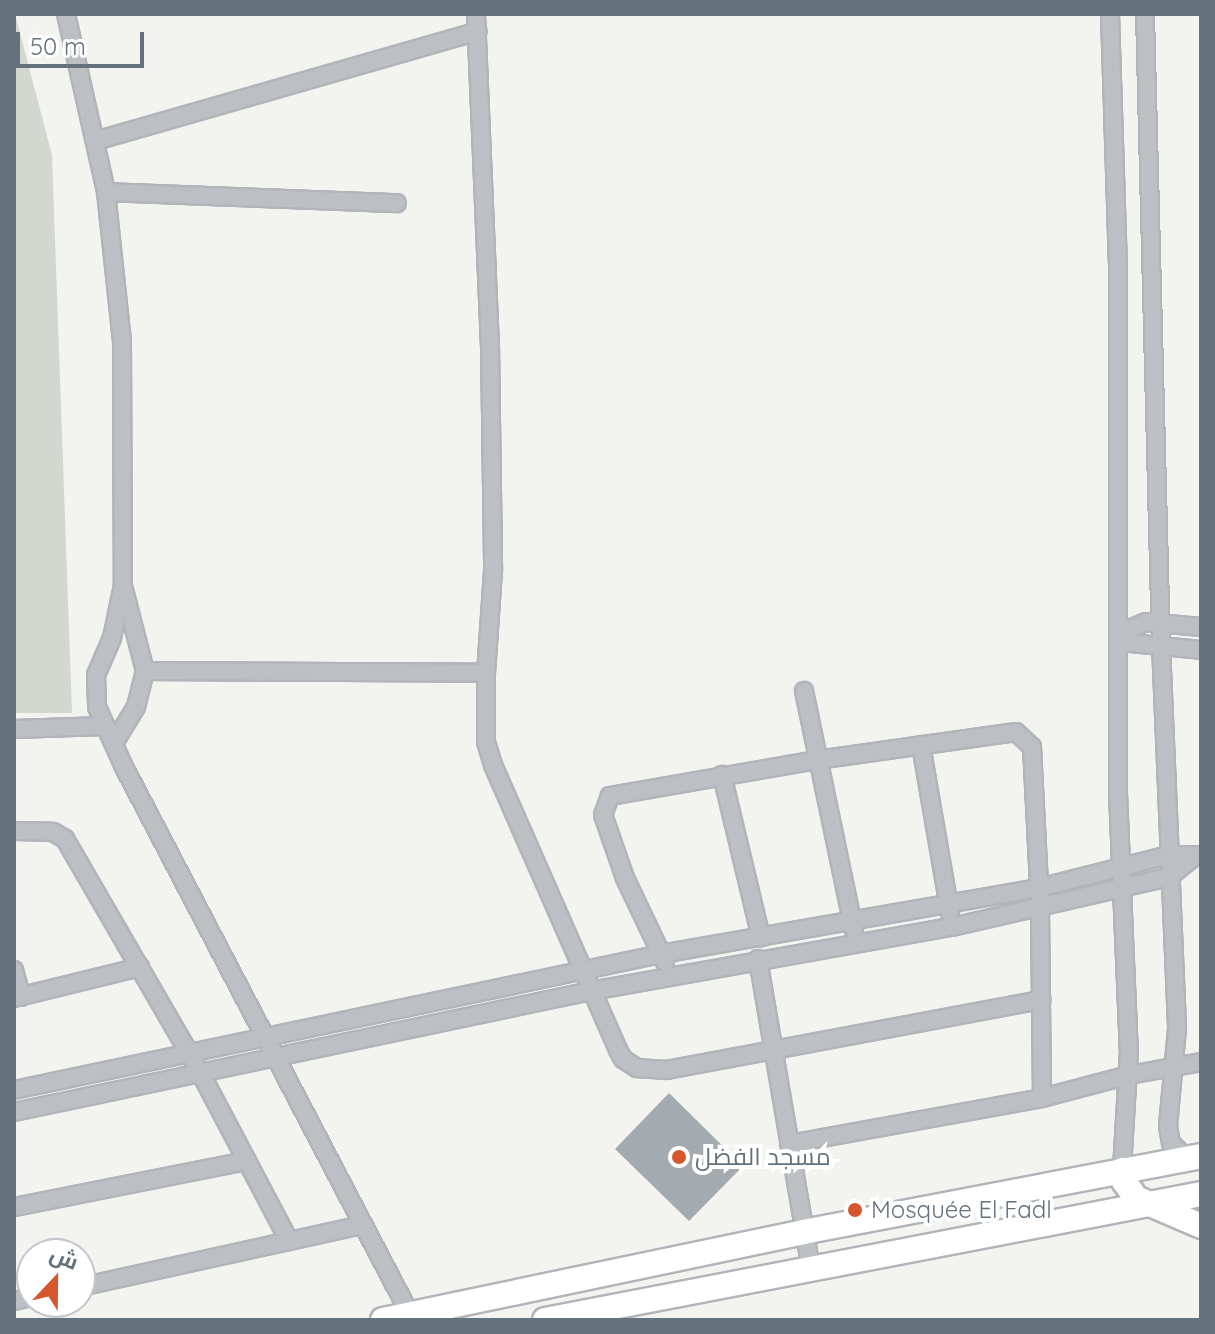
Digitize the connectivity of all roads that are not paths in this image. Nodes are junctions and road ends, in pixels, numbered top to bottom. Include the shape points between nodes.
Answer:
1 (66, 14) edge
2 (1110, 14) edge
3 (1145, 14) edge
4 (477, 23) edge
5 (95, 141) junction
6 (106, 192) junction
7 (397, 203) dead end
8 (123, 585) junction
9 (1161, 622) junction
10 (1201, 627) edge
11 (1120, 642) junction
12 (1161, 645) junction
13 (1201, 650) edge
14 (145, 671) junction
15 (486, 673) junction
16 (804, 691) dead end
17 (105, 726) junction
18 (14, 729) edge
19 (114, 743) junction
20 (921, 745) junction
21 (817, 760) junction
22 (722, 775) junction
23 (14, 831) edge
24 (1168, 855) junction
25 (1198, 855) edge
26 (1121, 867) junction
27 (1169, 877) junction
28 (1039, 888) junction
29 (1122, 889) junction
30 (950, 905) junction
31 (1040, 907) junction
32 (852, 923) junction
33 (952, 927) junction
34 (761, 937) junction
35 (857, 943) junction
36 (661, 954) junction
37 (758, 959) junction
38 (140, 967) junction
39 (14, 970) edge
40 (583, 971) junction
41 (672, 975) junction
42 (591, 991) junction
43 (18, 998) edge
44 (1042, 1000) junction
45 (263, 1036) junction
46 (776, 1049) junction
47 (188, 1053) junction
48 (274, 1057) junction
49 (1201, 1062) edge
50 (1176, 1066) junction
51 (200, 1072) junction
52 (1129, 1075) junction
53 (14, 1090) edge
54 (1042, 1098) junction
55 (14, 1112) edge
56 (789, 1144) junction
57 (247, 1161) junction
58 (1196, 1162) edge
59 (1122, 1170) junction
60 (1201, 1194) edge
61 (1146, 1203) junction
62 (14, 1207) edge
63 (363, 1225) junction
64 (1201, 1226) edge
65 (803, 1232) junction
66 (289, 1241) junction
67 (811, 1269) junction
68 (96, 1283) edge
69 (412, 1317) edge
70 (383, 1320) edge
71 (545, 1320) edge

1 - 5 street
2 - 11 street via 1118,262
3 - 9 street
4 - 5 street
4 - 15 street via 490,345 493,571
5 - 6 street
6 - 7 street
6 - 8 street via 122,341
8 - 14 street
8 - 17 street via 115,629 95,686
9 - 10 street
9 - 11 street via 1136,624
9 - 12 street
11 - 12 street
11 - 26 street
12 - 13 street
12 - 24 street
14 - 15 street
14 - 19 street via 136,707
15 - 40 street via 485,733 493,765
16 - 21 street
17 - 18 street
17 - 19 street
19 - 45 street
20 - 21 street
20 - 28 street via 1006,732 1029,741
20 - 30 street
21 - 22 street
21 - 32 street
22 - 34 street
22 - 36 street via 616,792 604,805 625,878
23 - 38 street via 53,832 65,839
24 - 25 street
24 - 26 street
24 - 27 street
25 - 27 street
26 - 28 street
26 - 29 street
27 - 29 street
27 - 50 street
28 - 30 street
28 - 31 street
29 - 31 street
29 - 52 street
30 - 32 street
30 - 33 street
31 - 33 street
31 - 44 street
32 - 34 street
32 - 35 street
33 - 35 street
34 - 36 street
35 - 37 street
36 - 40 street
36 - 41 street
37 - 41 street
37 - 46 street
38 - 43 street
38 - 47 street
39 - 43 street
40 - 42 street
40 - 45 street
41 - 42 street
42 - 46 street via 623,1059 637,1068 667,1070
42 - 48 street
44 - 46 street
44 - 54 street
45 - 47 street
45 - 48 street
46 - 56 street
47 - 51 street
47 - 53 street
48 - 51 street
48 - 63 street
49 - 50 street
50 - 52 street
50 - 58 street via 1169,1135
51 - 55 street
51 - 57 street
52 - 54 street
52 - 59 street
54 - 56 street
56 - 65 street
57 - 62 street
57 - 66 street
58 - 59 street
59 - 61 street via 1129,1190
59 - 65 street
60 - 61 street
61 - 64 street
61 - 67 street
63 - 66 street
63 - 69 street
65 - 67 street
65 - 69 street
66 - 68 street
67 - 71 street
69 - 70 street

